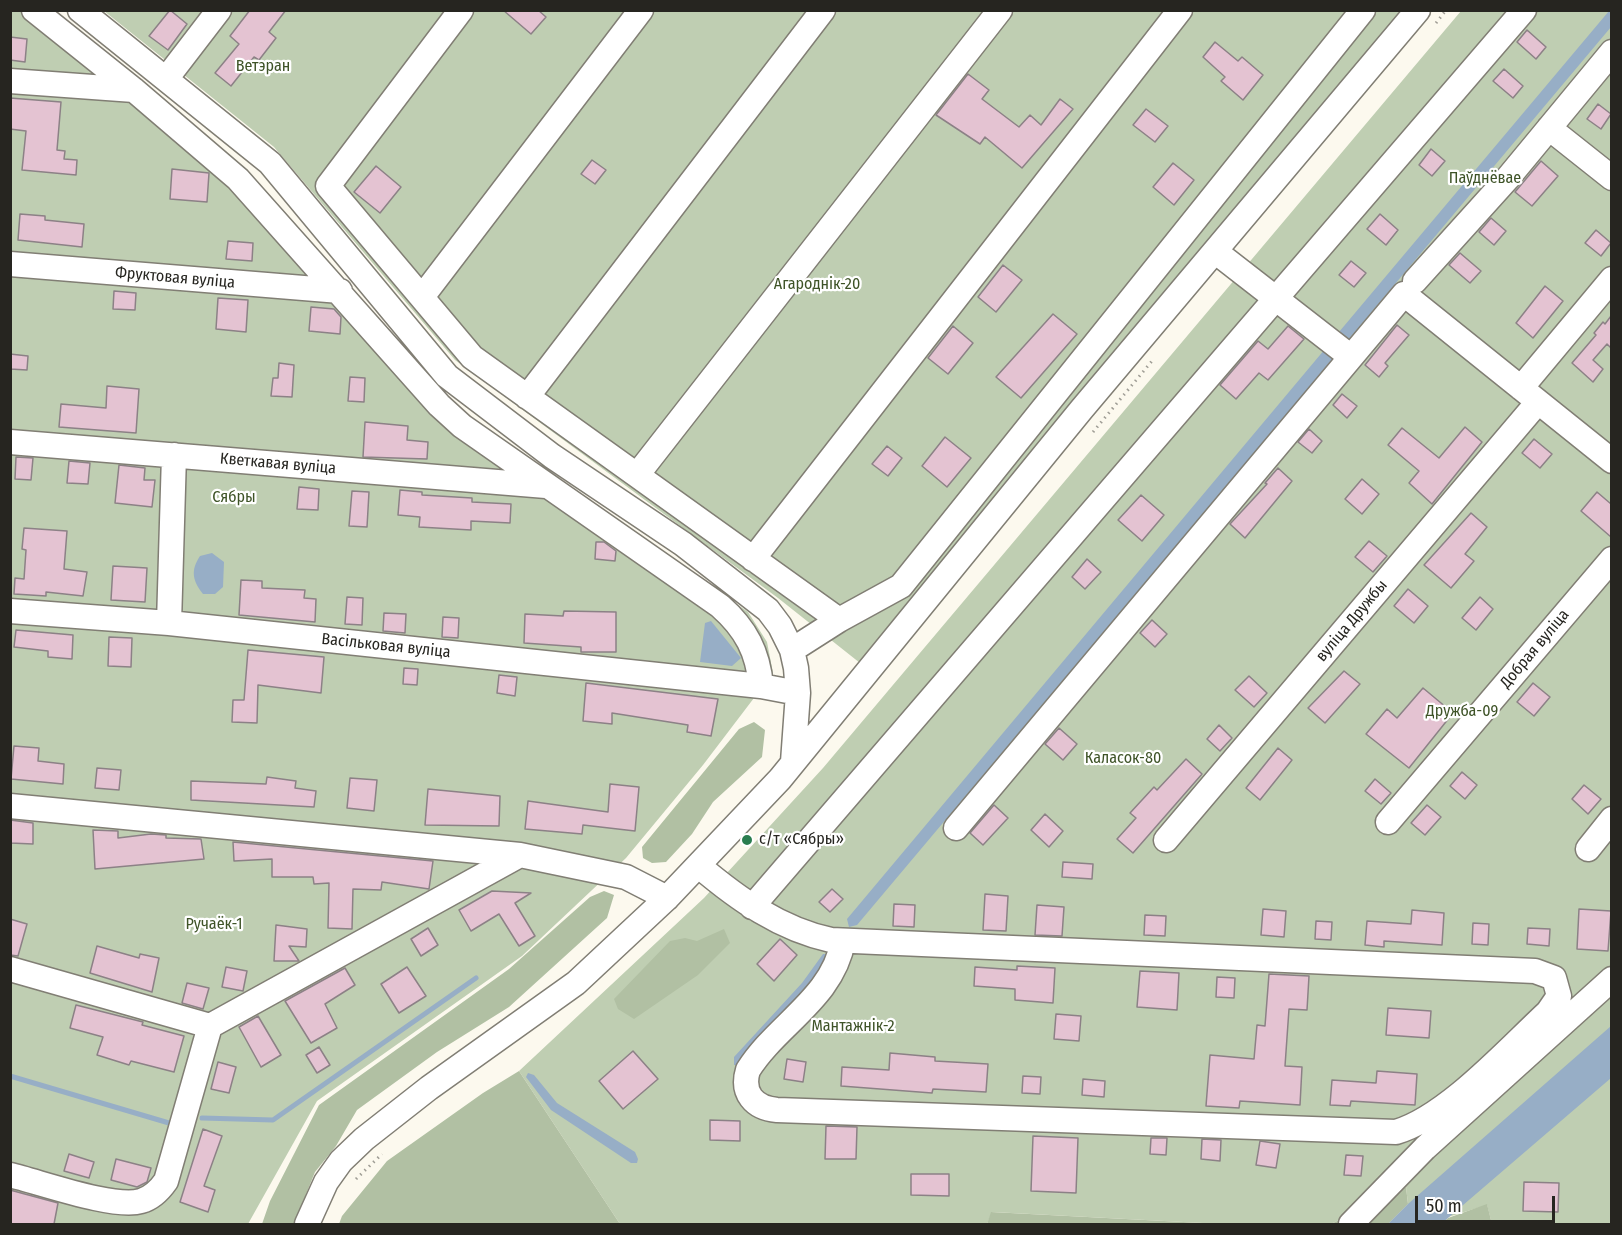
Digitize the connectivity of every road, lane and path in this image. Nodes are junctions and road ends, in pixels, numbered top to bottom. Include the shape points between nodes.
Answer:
1 (34, 10) edge
2 (80, 10) edge
3 (219, 10) edge
4 (461, 10) edge
5 (641, 10) edge
6 (823, 10) edge
7 (1000, 10) edge
8 (1180, 10) edge
9 (1363, 10) edge
10 (1418, 10) edge
11 (1524, 10) edge
12 (1611, 52) edge
13 (166, 79) junction
14 (10, 81) edge
15 (134, 90) junction
16 (1549, 128) junction
17 (1611, 178) edge
18 (1216, 252) junction
19 (10, 264) edge
20 (1611, 279) edge
21 (1415, 281) dead end
22 (340, 291) junction
23 (422, 297) junction
24 (1276, 297) junction
25 (1351, 357) junction
26 (1530, 395) junction
27 (527, 397) junction
28 (10, 442) edge
29 (174, 455) junction
30 (1611, 461) edge
31 (637, 475) junction
32 (546, 486) junction
33 (753, 559) junction
34 (1611, 559) edge
35 (10, 611) edge
36 (838, 620) junction
37 (169, 623) junction
38 (792, 650) junction
39 (761, 686) junction
40 (798, 693) junction
41 (793, 762) junction
42 (10, 806) edge
43 (1611, 819) edge
44 (1388, 822) dead end
45 (956, 828) dead end
46 (1166, 840) dead end
47 (1588, 849) dead end
48 (520, 855) junction
49 (699, 866) junction
50 (668, 898) junction
51 (752, 906) junction
52 (843, 941) junction
53 (10, 969) edge
54 (1611, 979) edge
55 (210, 1026) junction
56 (10, 1174) edge
57 (307, 1224) edge
58 (1351, 1224) edge

1 - 15 street
2 - 13 street
3 - 13 street
4 - 23 street via 328,186
5 - 23 street
6 - 27 street
7 - 31 street
8 - 33 street
9 - 36 street via 901,586
10 - 18 street
11 - 24 street
12 - 16 street
13 - 38 street via 270,163 447,376 552,456 683,544 758,603 780,626
14 - 15 street
15 - 22 street via 238,179
16 - 17 street
16 - 21 street
18 - 24 street
18 - 41 street via 1081,410
19 - 22 street, Фруктовая вуліца
20 - 26 street, вуліца Дружбы
22 - 32 street via 439,405
23 - 27 street via 472,357
24 - 25 street
24 - 51 street
25 - 26 street via 1404,294
25 - 45 street
26 - 30 street
26 - 46 street, вуліца Дружбы
27 - 31 street
28 - 29 street, Кветкавая вуліца
29 - 32 street, Кветкавая вуліца
29 - 37 street
31 - 33 street
32 - 39 street via 734,619 755,652
33 - 36 street
34 - 44 street, Добрая вуліца
35 - 37 street, Васільковая вуліца
36 - 38 street
37 - 39 street, Васільковая вуліца
38 - 40 street
39 - 40 street, Васільковая вуліца
40 - 41 street
41 - 49 street
42 - 48 street
43 - 47 street
48 - 50 street via 626,877
48 - 55 street
49 - 50 street
49 - 51 street
50 - 57 street via 556,999 364,1139 326,1182
51 - 52 street via 808,933
52 - 52 street via 1535,971 1554,978 1559,996 1548,1012 1448,1104 1418,1124 1396,1132 777,1110 759,1106 748,1094 748,1070 826,984 838,965
53 - 55 street
54 - 58 street via 1425,1148
55 - 56 street via 166,1181 151,1197 120,1203

